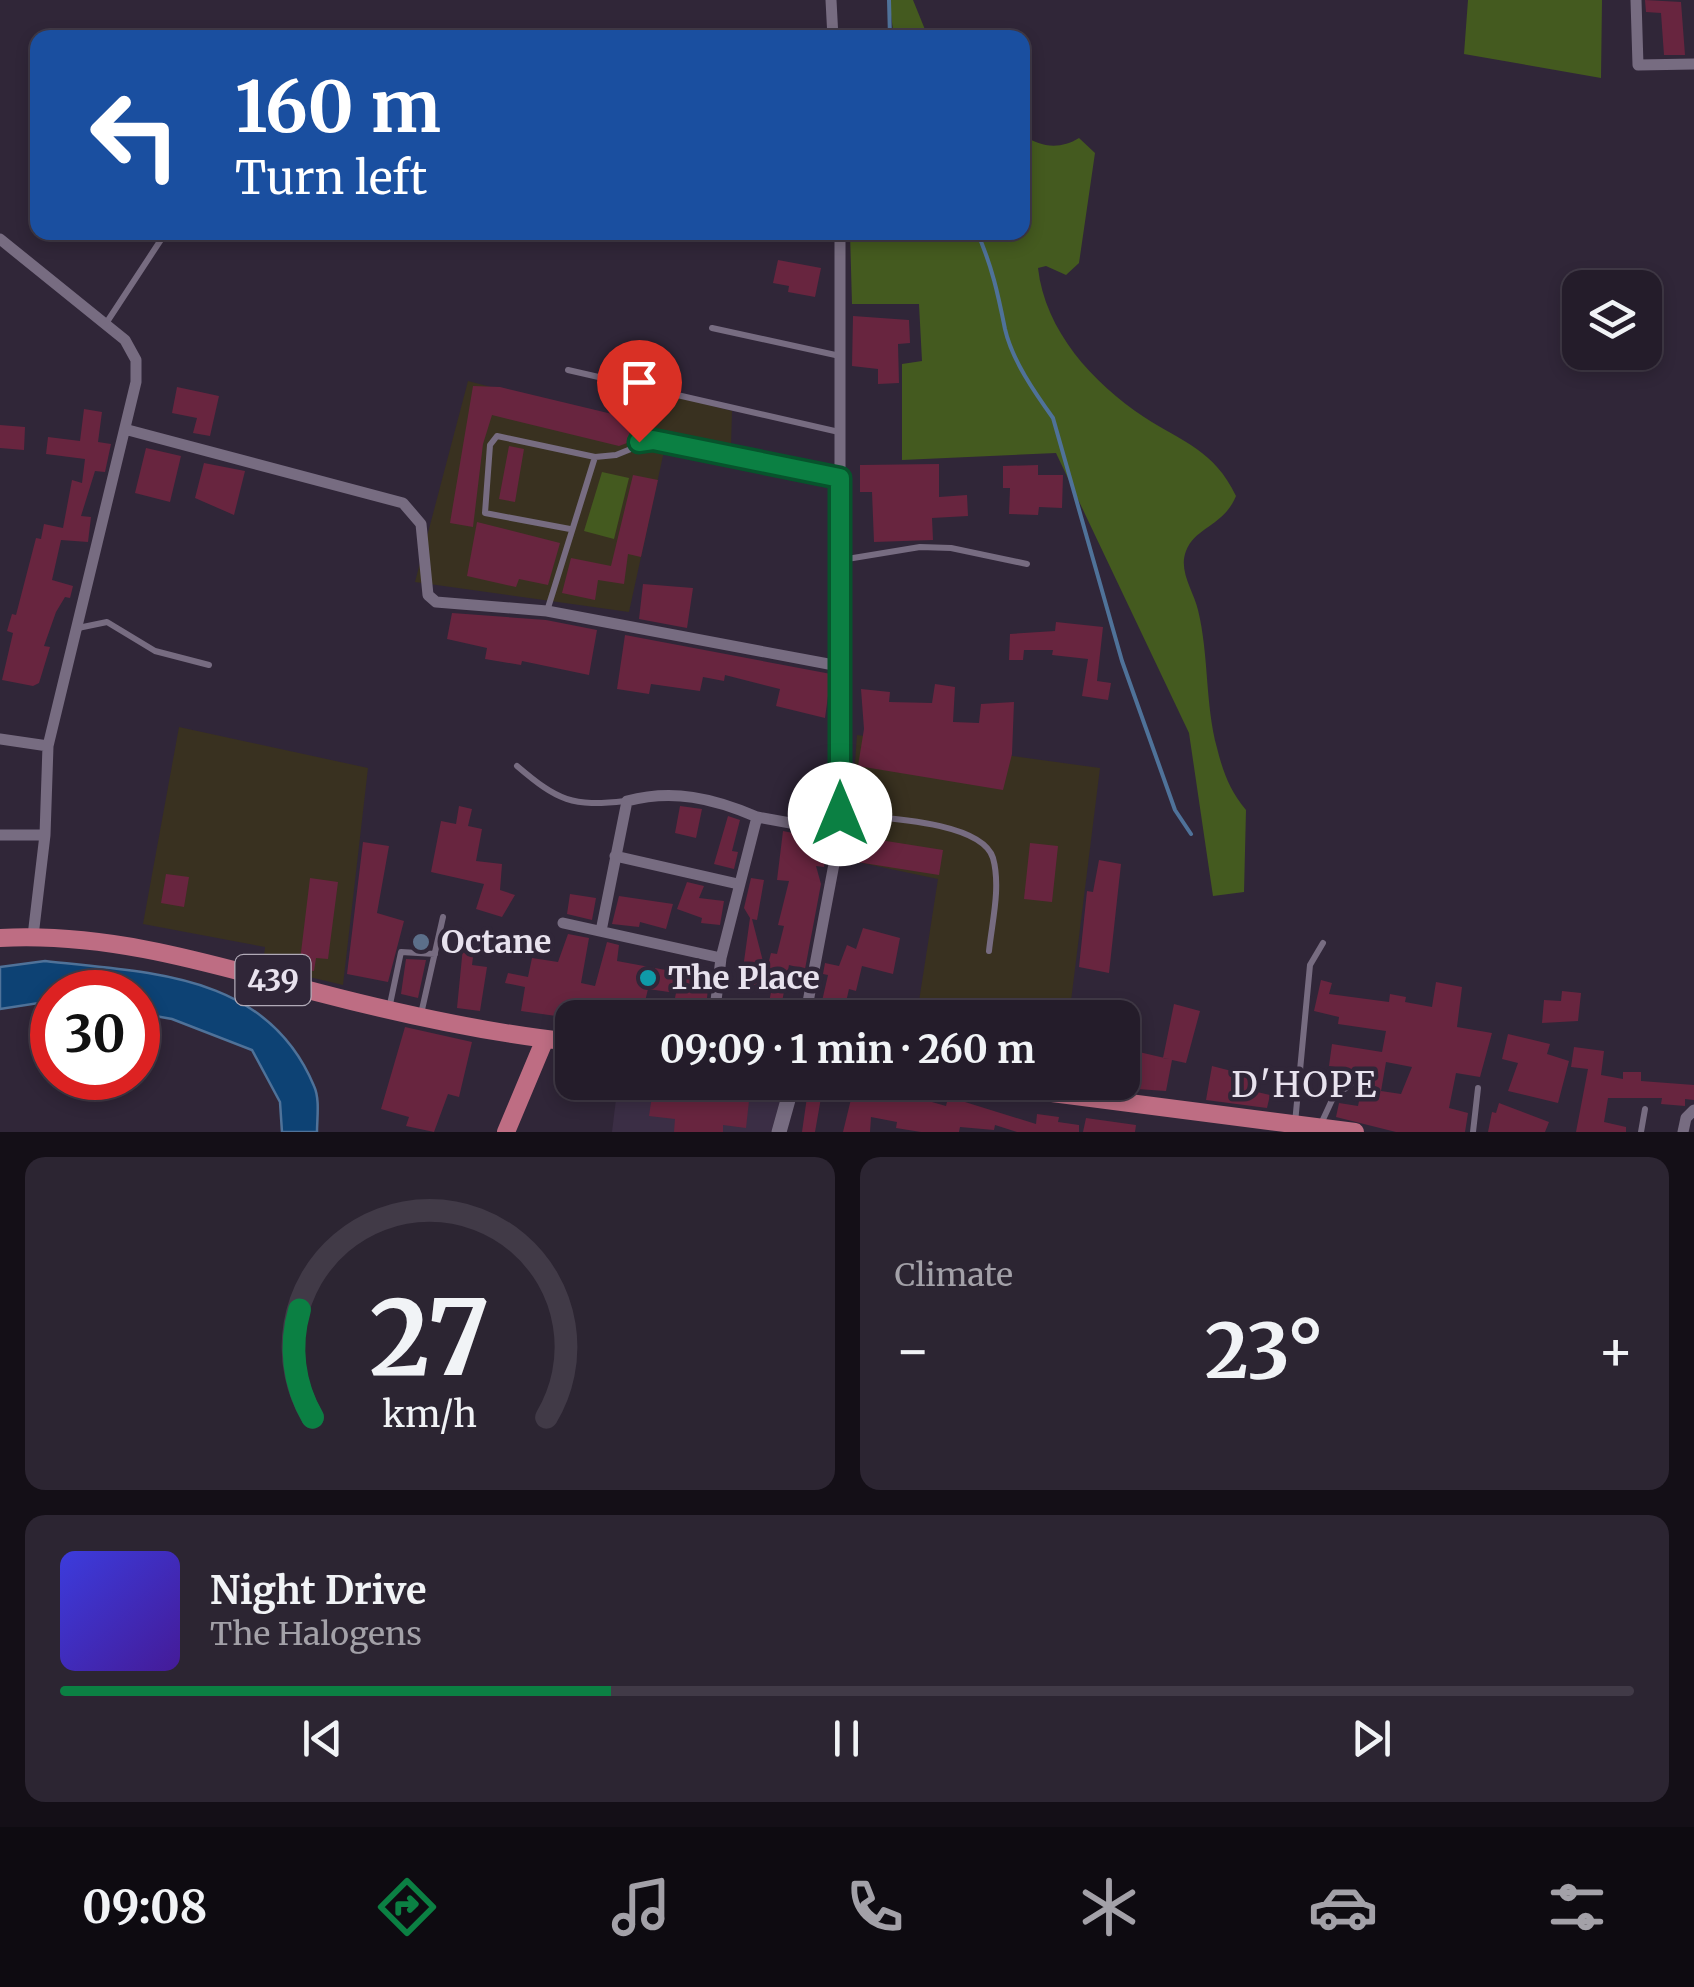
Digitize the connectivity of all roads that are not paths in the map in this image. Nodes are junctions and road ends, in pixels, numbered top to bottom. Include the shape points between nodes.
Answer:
1 (831, 0) edge
2 (1636, 0) edge
3 (833, 30) edge
4 (1694, 64) edge
5 (0, 239) edge
6 (161, 240) edge
7 (840, 240) edge
8 (104, 326) junction
9 (712, 328) dead end
10 (841, 356) junction
11 (568, 370) dead end
12 (128, 430) junction
13 (840, 432) junction
14 (595, 457) junction
15 (840, 478) junction
16 (570, 530) junction
17 (840, 560) junction
18 (1028, 564) dead end
19 (547, 611) junction
20 (76, 629) junction
21 (208, 666) dead end
22 (839, 666) junction
23 (0, 740) edge
24 (48, 746) junction
25 (517, 766) dead end
26 (626, 800) junction
27 (840, 814) junction
28 (757, 817) junction
29 (840, 832) junction
30 (0, 835) edge
31 (46, 835) junction
32 (616, 856) junction
33 (738, 884) junction
34 (442, 917) dead end
35 (563, 922) dead end
36 (601, 931) junction
37 (33, 936) junction
38 (0, 938) edge
39 (1324, 943) dead end
40 (988, 951) dead end
41 (436, 954) junction
42 (721, 958) junction
43 (716, 1000) edge
44 (808, 1000) edge
45 (389, 1009) junction
46 (421, 1016) junction
47 (545, 1039) junction
48 (555, 1040) edge
49 (1355, 1080) dead end
50 (1478, 1088) dead end
51 (788, 1100) edge
52 (1107, 1100) edge
53 (1645, 1109) dead end
54 (1694, 1110) edge
55 (1295, 1124) junction
56 (1320, 1128) junction
57 (506, 1132) edge
58 (778, 1132) edge
59 (1355, 1132) edge
60 (1473, 1132) edge
61 (1641, 1132) edge
62 (1684, 1132) edge

1 - 3 street
2 - 4 street via 1638,65
5 - 8 street
6 - 8 lane
7 - 10 street
8 - 12 street via 125,340 136,360
9 - 10 lane
10 - 13 street
11 - 13 lane
12 - 19 street via 404,503 421,524 430,600
12 - 20 street
13 - 15 street
14 - 15 lane via 653,440
14 - 16 lane
14 - 16 lane via 497,436 490,444 485,512
15 - 17 street
16 - 19 lane
17 - 18 lane via 920,547
17 - 22 street
19 - 22 street
20 - 21 lane via 106,622 155,651
20 - 24 street
22 - 27 street
23 - 24 street
24 - 31 street
25 - 26 lane via 545,790 578,804
26 - 28 street via 659,792 690,796
26 - 32 street
27 - 29 street
27 - 40 lane via 950,828 982,842 992,856 996,893
28 - 29 street
28 - 33 street
29 - 44 street
30 - 31 street
31 - 37 street
32 - 33 street
32 - 36 street
33 - 42 street
34 - 41 lane
35 - 36 street
36 - 42 street
37 - 38 main road, 439
37 - 45 main road, 439 via 120,943
39 - 55 lane via 1310,965
41 - 45 lane via 401,952
41 - 46 lane
42 - 43 street
45 - 46 main road, 439
46 - 47 main road, 439
47 - 48 main road, 439
47 - 57 main road
49 - 56 lane via 1332,1100
50 - 60 lane
51 - 58 street
52 - 55 main road
53 - 61 lane
54 - 62 street
55 - 56 main road
56 - 59 main road

